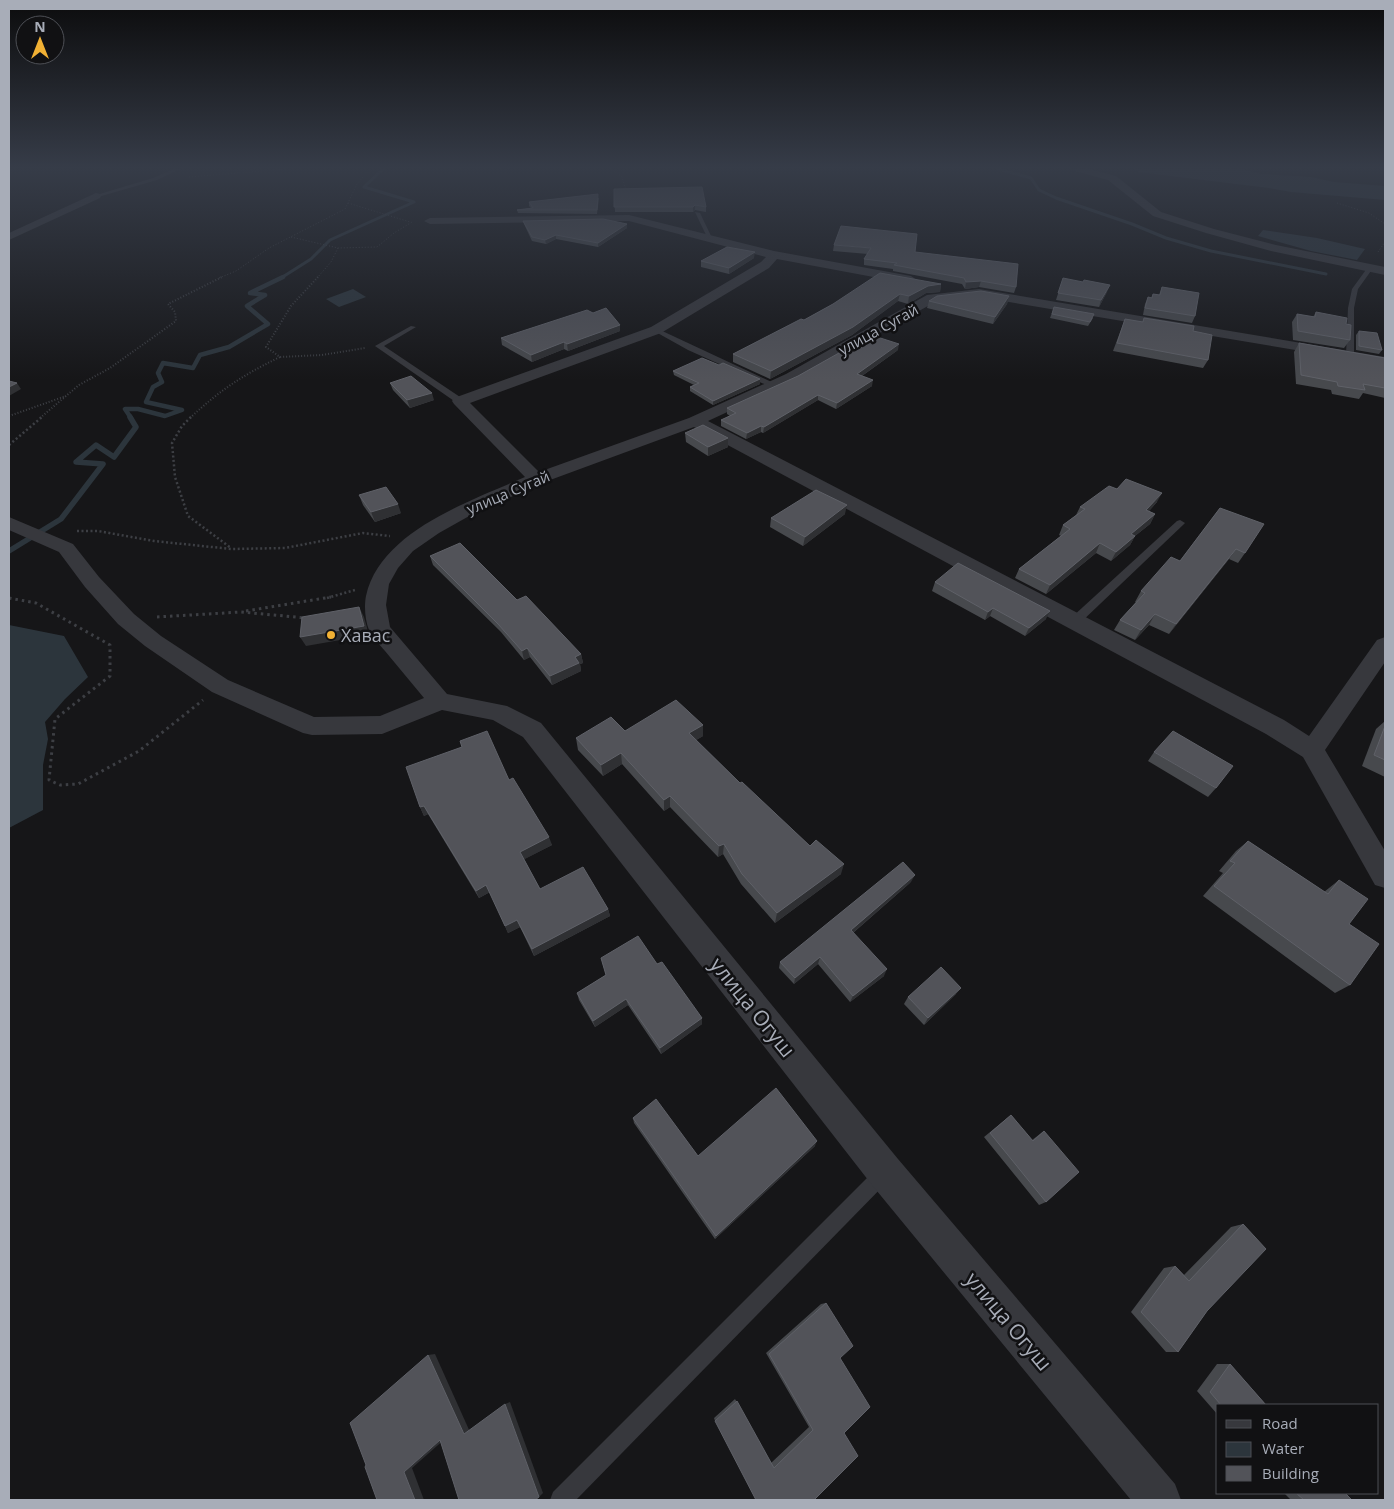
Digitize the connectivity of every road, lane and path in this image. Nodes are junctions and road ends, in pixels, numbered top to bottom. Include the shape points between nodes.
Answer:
1 (286, 239) edge
2 (303, 239) edge
3 (387, 239) edge
4 (719, 239) edge
5 (1242, 239) edge
6 (338, 248) junction
7 (774, 255) junction
8 (1370, 268) junction
9 (1385, 272) edge
10 (930, 287) junction
11 (413, 327) dead end
12 (656, 330) junction
13 (378, 346) junction
14 (1350, 355) junction
15 (280, 357) junction
16 (1385, 361) edge
17 (774, 385) junction
18 (69, 395) junction
19 (460, 401) junction
20 (9, 416) edge
21 (695, 421) junction
22 (9, 446) edge
23 (536, 479) junction
24 (9, 523) edge
25 (1180, 524) dead end
26 (48, 540) junction
27 (406, 547) junction
28 (231, 549) junction
29 (379, 584) junction
30 (9, 598) edge
31 (241, 612) junction
32 (306, 618) edge
33 (126, 619) junction
34 (1075, 620) junction
35 (1385, 644) edge
36 (220, 686) junction
37 (440, 701) junction
38 (1312, 750) junction
39 (1385, 876) edge
40 (885, 1172) junction
41 (561, 1500) edge
42 (1159, 1500) edge

1 - 18 path via 236,271 168,304 175,312 176,321 110,368 79,385
2 - 6 path
3 - 6 path via 377,248
4 - 7 street
5 - 8 street
6 - 15 path via 333,261 291,305 272,334 266,347
7 - 10 street
7 - 12 street via 766,264
8 - 9 street
8 - 14 lane via 1355,289 1351,308
10 - 14 street, улица Сугай
10 - 17 street, улица Сугай
11 - 13 lane
12 - 17 lane
12 - 19 street
13 - 15 path
13 - 19 lane
14 - 16 street, улица Сугай
15 - 28 path via 240,377 207,402 182,426 172,443 175,477 188,516
17 - 21 street, улица Сугай
18 - 20 path
18 - 22 path
19 - 23 street
21 - 23 street, улица Сугай
21 - 34 street
23 - 27 street, улица Сугай via 464,511
24 - 26 street
25 - 34 lane
26 - 28 path via 71,531 98,531 154,542 205,544
26 - 33 street via 66,548
27 - 28 path via 390,536 363,533 286,548
27 - 29 street via 390,564
29 - 31 path via 324,598
29 - 37 street via 375,605 379,629
30 - 36 path via 36,603 110,644 110,676 68,706 56,719 49,780 78,784 139,751
31 - 32 path
31 - 33 path
33 - 36 street
34 - 38 street
35 - 38 street
36 - 37 street via 312,726 382,725
37 - 40 street, улица Огуш via 498,712 532,730
38 - 39 street
40 - 41 lane
40 - 42 street, улица Огуш

